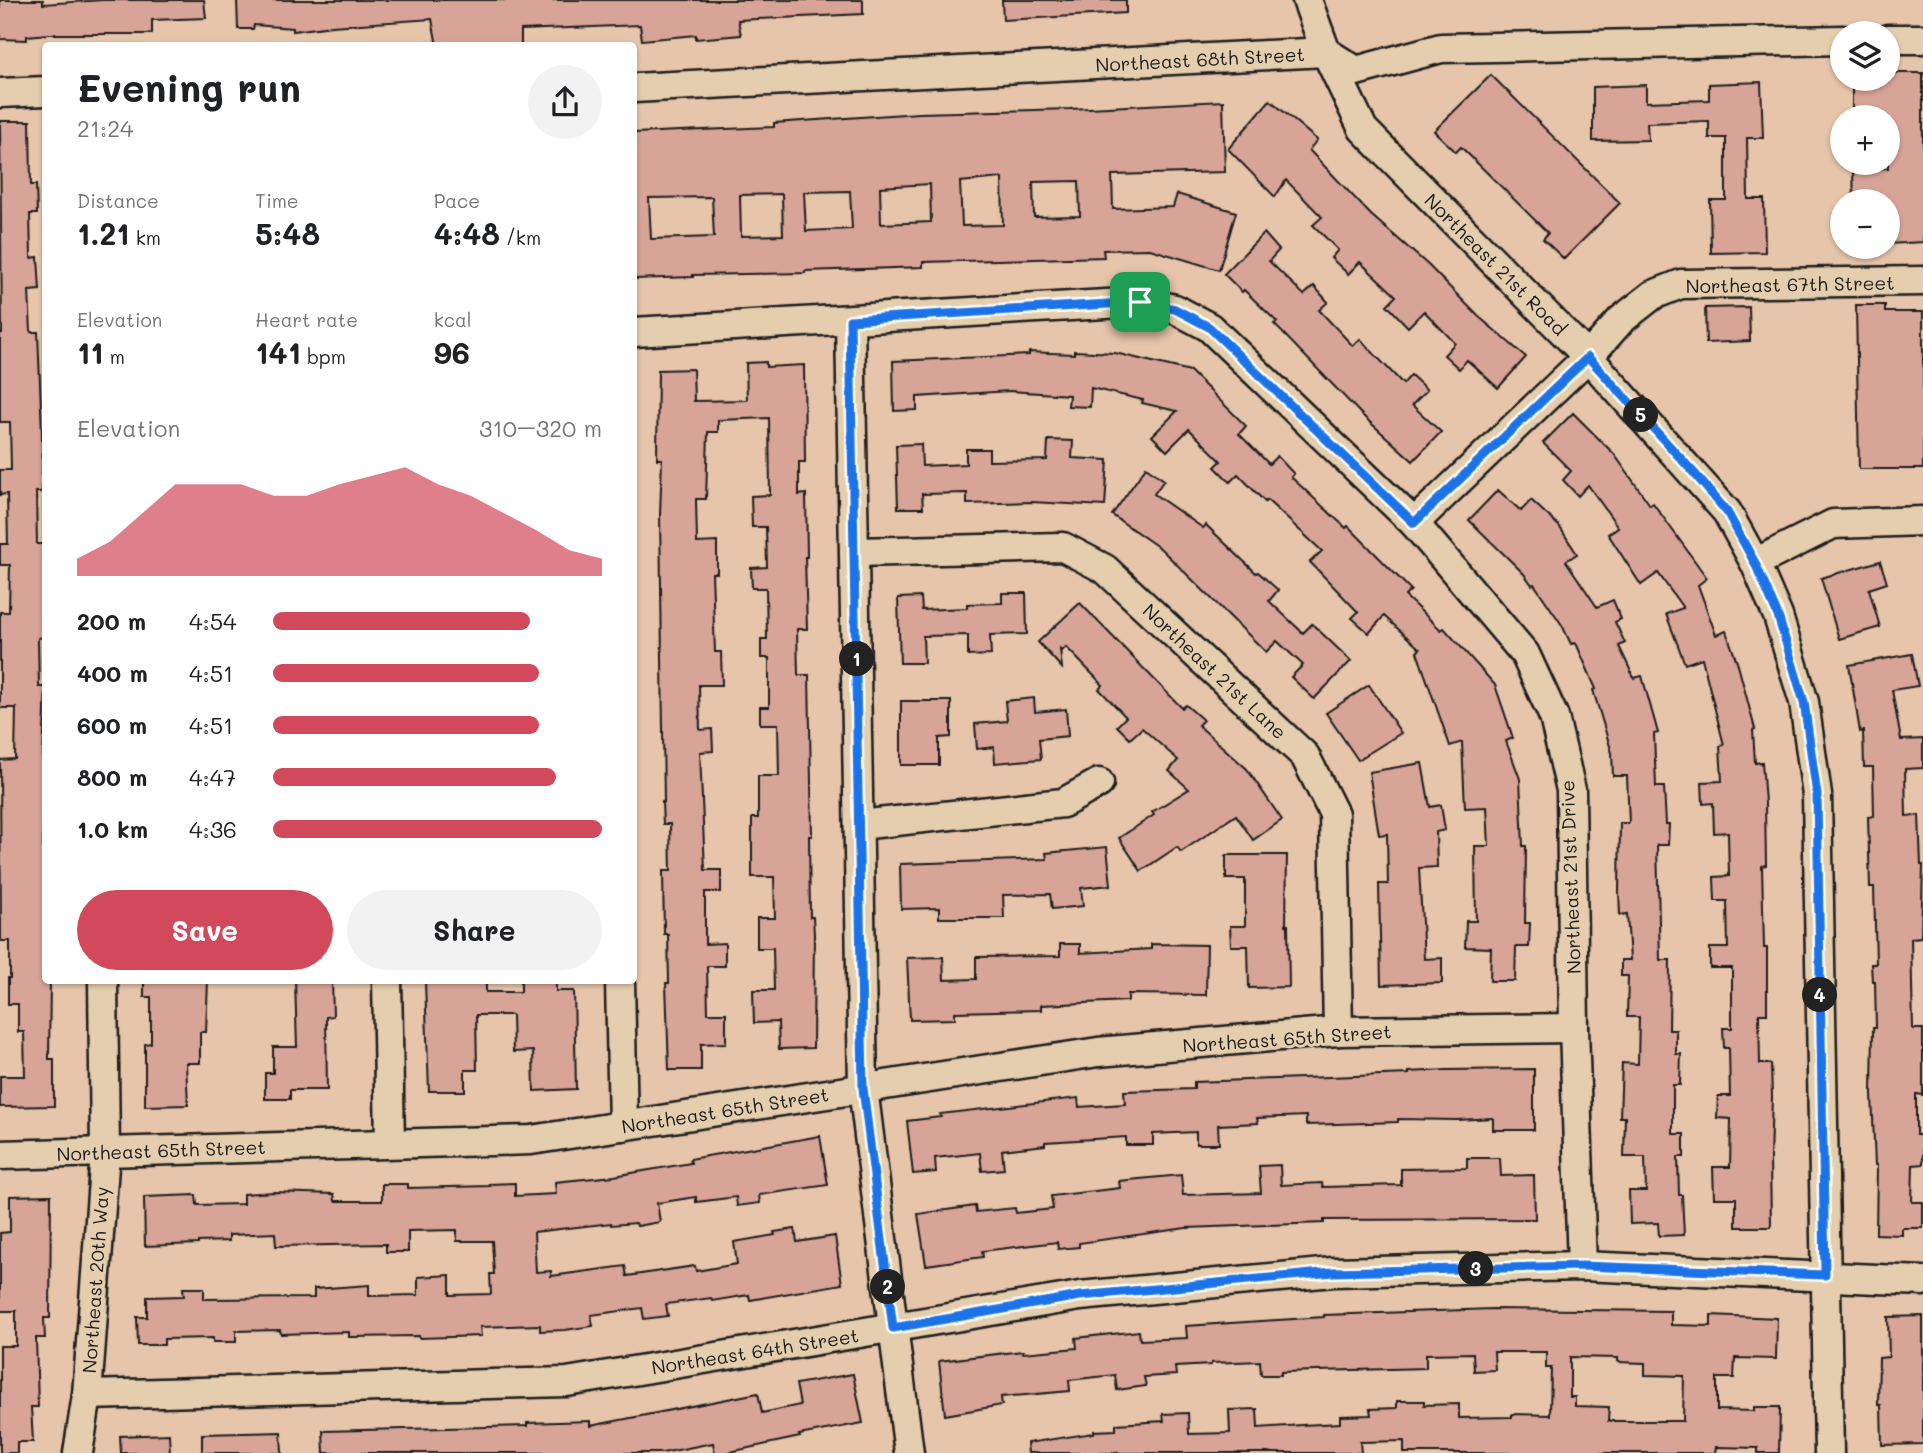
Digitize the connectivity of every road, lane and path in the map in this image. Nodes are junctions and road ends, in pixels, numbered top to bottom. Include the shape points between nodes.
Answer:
1 (1307, 0) edge
2 (1900, 39) edge
3 (1923, 39) edge
4 (1830, 40) edge
5 (1326, 52) junction
6 (637, 88) edge
7 (42, 91) edge
8 (0, 93) edge
9 (1923, 281) edge
10 (850, 320) junction
11 (637, 332) edge
12 (1588, 357) junction
13 (1923, 521) edge
14 (1414, 523) junction
15 (855, 552) junction
16 (1755, 563) junction
17 (1099, 783) dead end
18 (859, 825) junction
19 (103, 984) edge
20 (387, 984) edge
21 (620, 984) edge
22 (1574, 1028) junction
23 (1338, 1031) junction
24 (863, 1088) junction
25 (622, 1126) junction
26 (390, 1143) junction
27 (104, 1153) junction
28 (0, 1155) edge
29 (1582, 1266) junction
30 (1825, 1275) junction
31 (1923, 1281) edge
32 (893, 1328) junction
33 (87, 1395) junction
34 (78, 1453) edge
35 (909, 1453) edge
36 (1829, 1453) edge

1 - 5 street, Northeast 21st Road
2 - 3 street
4 - 5 street, Northeast 68th Street via 1441,48 1356,71
5 - 6 street, Northeast 68th Street
5 - 12 street, Northeast 21st Road via 1363,129
7 - 8 street
9 - 12 street, Northeast 67th Street via 1681,284 1653,295 1620,320
10 - 11 street
10 - 14 street, Northeast 21st Drive via 1140,302 1175,309 1209,327
10 - 15 street
12 - 14 street, Northeast 67th Street
12 - 16 street, Northeast 21st Road via 1727,512
13 - 16 street via 1832,524
14 - 22 street, Northeast 21st Drive via 1525,654 1553,717 1571,790
15 - 18 street
15 - 23 street, Northeast 21st Lane via 1063,547 1105,569 1305,756 1334,814
16 - 30 street, Northeast 21st Road via 1778,616 1804,702 1817,795
17 - 18 street via 1063,803
18 - 24 street
19 - 27 street, Northeast 20th Way
20 - 26 street
21 - 25 street
22 - 23 street, Northeast 65th Street
22 - 29 street, Northeast 21st Drive
23 - 24 street, Northeast 65th Street via 1098,1052
24 - 25 street, Northeast 65th Street
24 - 32 street
25 - 26 street, Northeast 65th Street via 531,1140
26 - 27 street, Northeast 65th Street
27 - 28 street, Northeast 65th Street
27 - 33 street, Northeast 20th Way
29 - 30 street, Northeast 64th Street
29 - 32 street, Northeast 64th Street via 1333,1272 1080,1296
30 - 31 street, Northeast 64th Street
30 - 36 street, Northeast 21st Road
32 - 33 street, Northeast 64th Street via 566,1382
32 - 35 street
33 - 34 street, Northeast 20th Way

